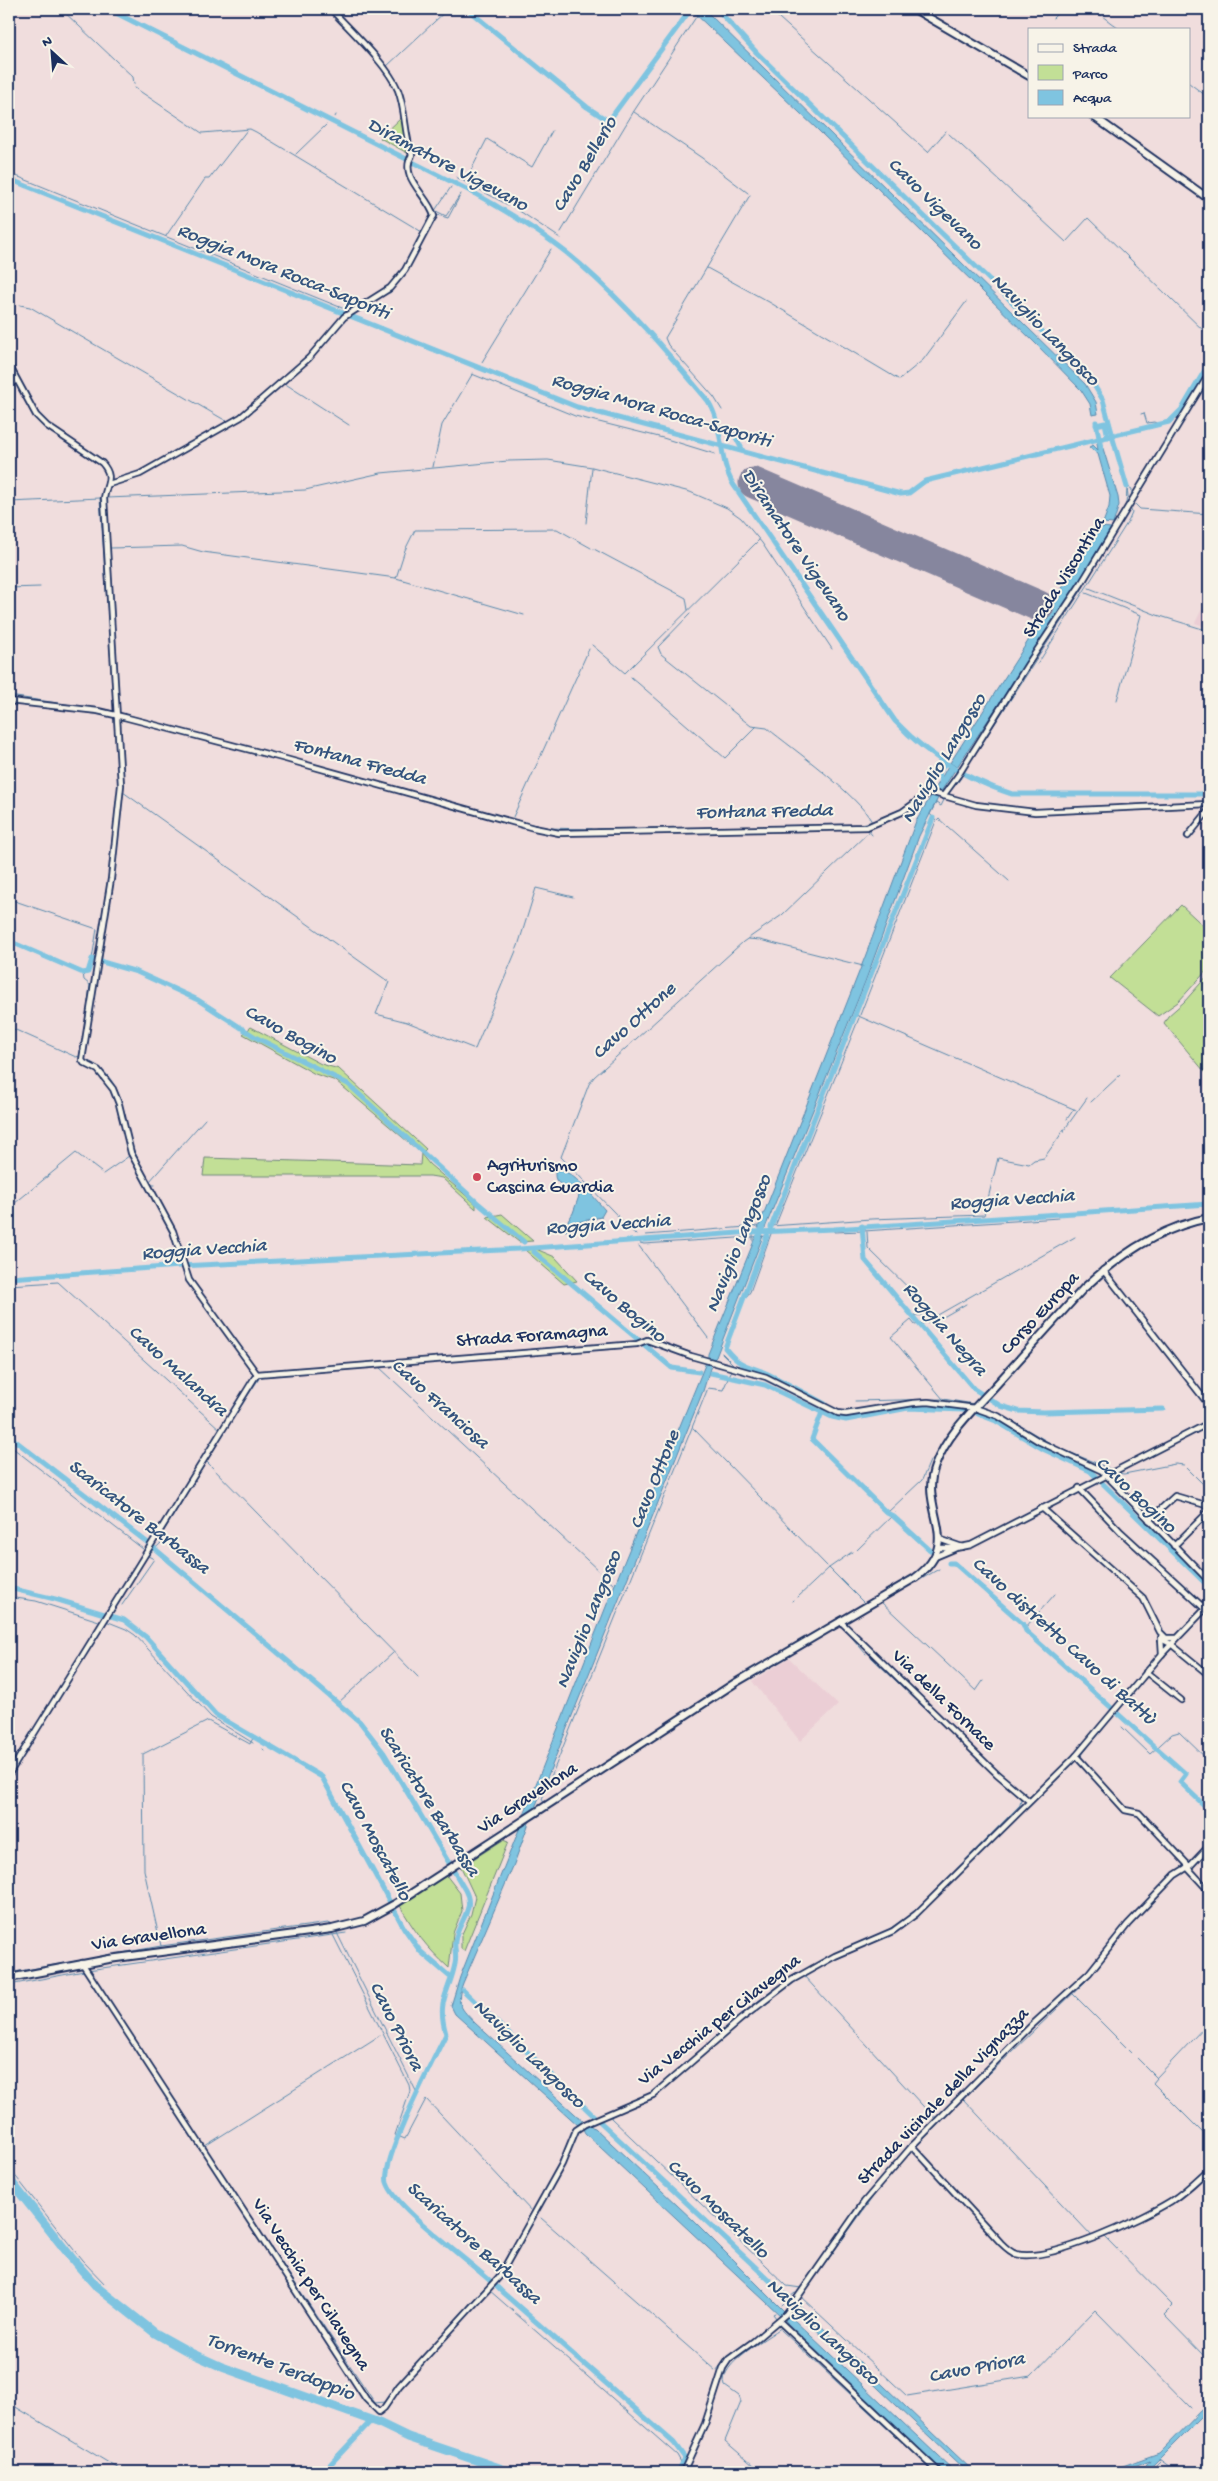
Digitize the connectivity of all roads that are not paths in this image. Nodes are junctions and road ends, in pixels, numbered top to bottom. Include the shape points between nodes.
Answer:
1 (331, 9) edge
2 (914, 9) edge
3 (1028, 75) edge
4 (1096, 118) edge
5 (1209, 199) edge
6 (9, 366) edge
7 (1209, 374) edge
8 (110, 484) junction
9 (9, 701) edge
10 (117, 715) junction
11 (943, 796) junction
12 (1209, 804) edge
13 (1209, 810) edge
14 (1188, 836) dead end
15 (1209, 1218) edge
16 (1103, 1270) junction
17 (257, 1374) junction
18 (1209, 1405) edge
19 (975, 1408) junction
20 (1209, 1423) edge
21 (1104, 1475) junction
22 (1079, 1488) junction
23 (1209, 1506) edge
24 (1042, 1508) junction
25 (1209, 1511) edge
26 (1149, 1520) junction
27 (939, 1536) junction
28 (1174, 1546) junction
29 (964, 1547) junction
30 (939, 1548) junction
31 (956, 1548) junction
32 (935, 1557) junction
33 (1209, 1581) edge
34 (1209, 1605) edge
35 (1205, 1609) junction
36 (840, 1621) junction
37 (1160, 1632) junction
38 (1178, 1637) junction
39 (1161, 1639) junction
40 (1171, 1644) junction
41 (1162, 1654) junction
42 (1146, 1672) junction
43 (1209, 1675) edge
44 (1181, 1700) dead end
45 (1076, 1756) junction
46 (9, 1774) edge
47 (1029, 1801) junction
48 (1209, 1846) edge
49 (1187, 1866) junction
50 (1209, 1891) edge
51 (84, 1968) junction
52 (9, 1978) edge
53 (912, 2146) junction
54 (1209, 2169) edge
55 (782, 2317) junction
56 (683, 2472) edge
57 (939, 2472) edge

1 - 8 street via 394,83 412,155 409,160 411,178 433,214 405,270 386,291 346,315 309,358 230,425 140,474
2 - 3 main road
4 - 5 main road
6 - 8 street via 36,415 102,463 109,471
7 - 11 street, Strada Viscontina via 1081,584
8 - 10 street via 104,498
9 - 10 street
10 - 11 street via 559,833 867,827 902,812 927,794 933,792
10 - 17 street via 121,785 111,879 83,1062 98,1070 113,1089 131,1154 173,1231 189,1280
11 - 12 street via 976,805 1035,812
13 - 14 street
15 - 16 main road, Corso Europa via 1147,1240
16 - 18 street
16 - 19 main road, Corso Europa
17 - 19 street, Strada Foramagna via 645,1341 766,1377 824,1407 846,1414 913,1403
17 - 46 street
19 - 21 street via 1007,1420 1040,1442
19 - 27 main road, Corso Europa via 940,1451 933,1470 932,1500
20 - 21 street, Via Gravellona
21 - 22 street, Via Gravellona
21 - 26 street
22 - 24 street, Via Gravellona
22 - 35 street via 1121,1532
23 - 26 street via 1174,1496
24 - 29 street, Via Gravellona
24 - 37 street via 1143,1598
25 - 28 street
26 - 28 street
27 - 29 street
27 - 30 main road, Via Gravellona
28 - 33 street
29 - 31 street, Via Gravellona
30 - 31 street, Via Gravellona
30 - 32 main road, Via Gravellona
31 - 32 street, Via Gravellona
32 - 36 main road, Via Gravellona via 915,1578
34 - 35 street, Via Vecchia per Cilavegna
35 - 38 street, Via Vecchia per Cilavegna
36 - 47 street, Via della Fornace
36 - 51 main road, Via Gravellona via 735,1683 364,1921
37 - 38 street via 1166,1638
37 - 39 street
38 - 40 street, Via Vecchia per Cilavegna
39 - 40 street
39 - 41 street
40 - 41 street, Via Vecchia per Cilavegna
40 - 43 street
41 - 42 street, Via Vecchia per Cilavegna
42 - 44 street
42 - 45 street, Via Vecchia per Cilavegna
45 - 47 street, Via Vecchia per Cilavegna
45 - 49 street via 1125,1810 1139,1813
47 - 51 street, Via Vecchia per Cilavegna via 916,1914 893,1931 835,1956 792,1980 645,2099 576,2130 562,2164 499,2277 378,2412
48 - 49 street, Strada vicinale della Vignazza
49 - 50 street
49 - 53 street, Strada vicinale della Vignazza via 1128,1924 1089,1973 1031,2026
51 - 52 main road, Via Gravellona
53 - 54 street via 1011,2252 1024,2255 1045,2253 1094,2238 1161,2207
53 - 55 street, Strada vicinale della Vignazza via 864,2202
55 - 56 street, Strada vicinale della Vignazza via 733,2355 722,2368 705,2424
55 - 57 street via 784,2326

